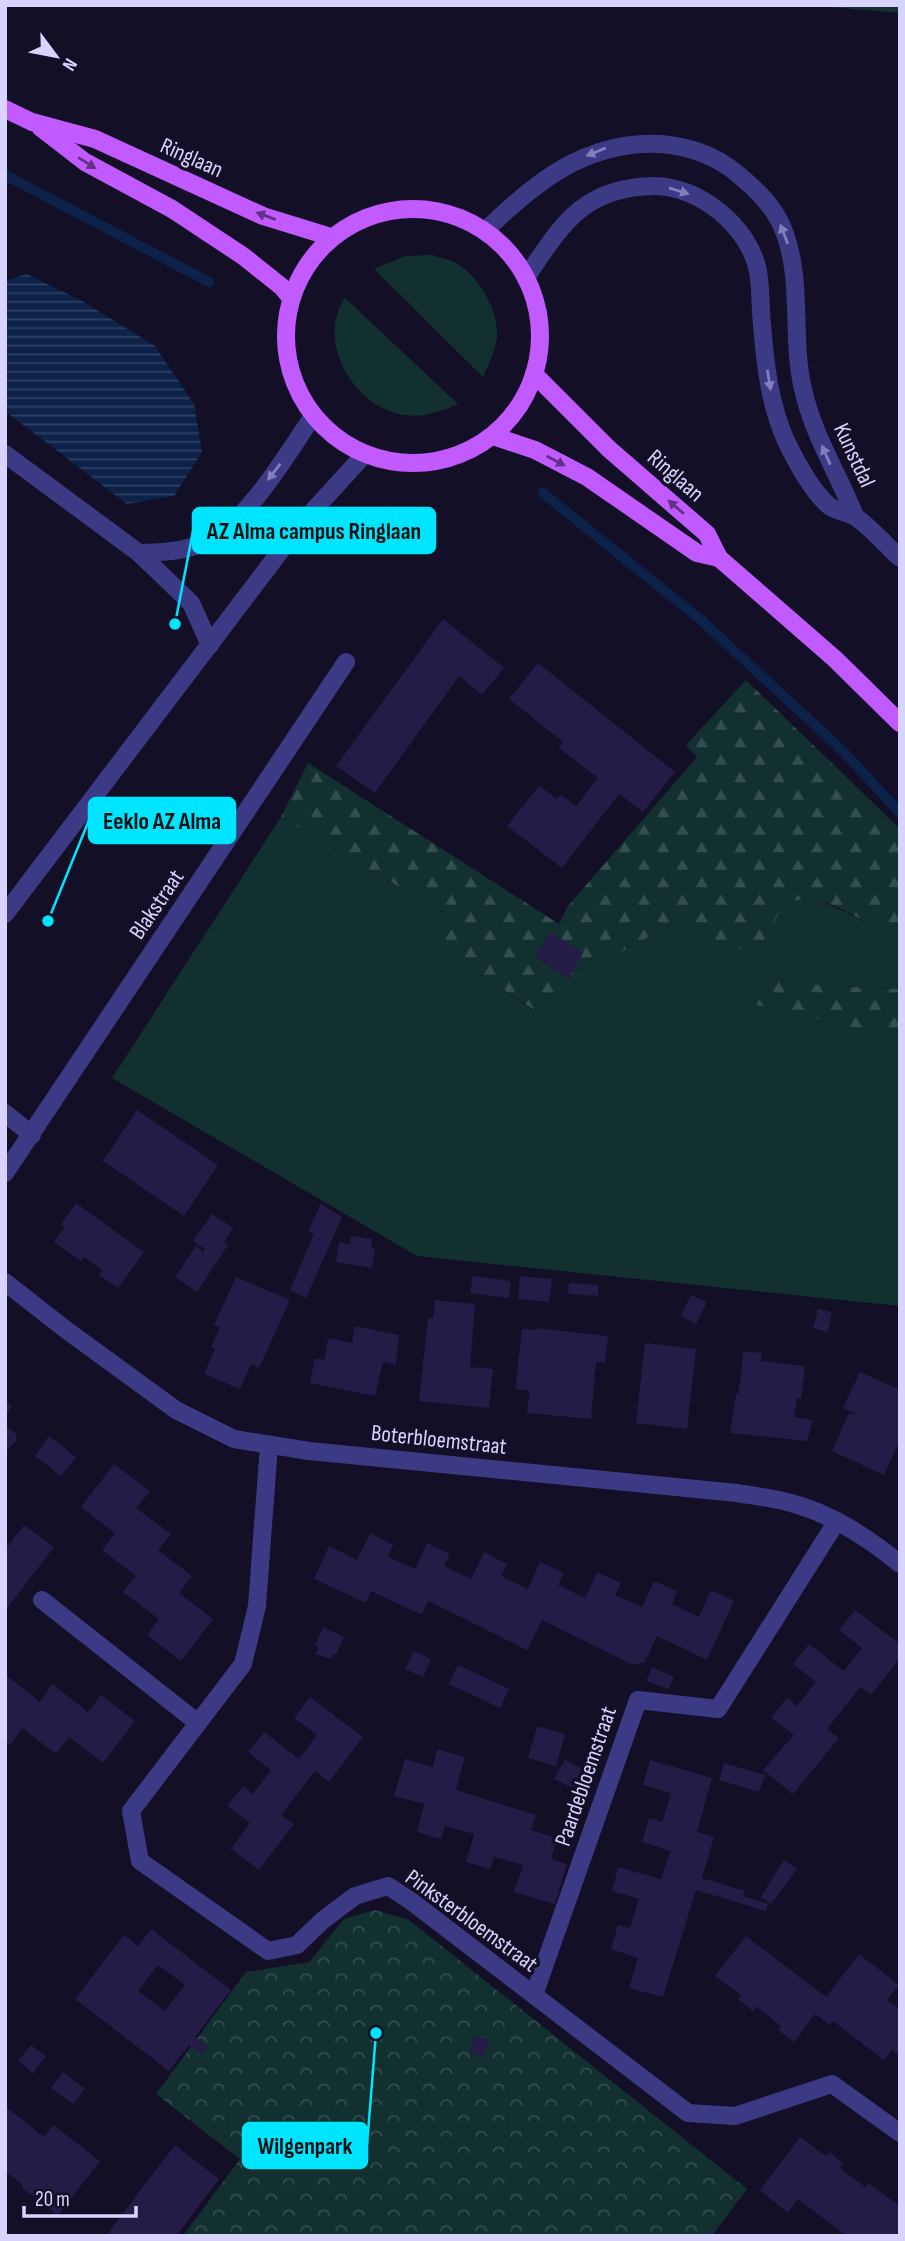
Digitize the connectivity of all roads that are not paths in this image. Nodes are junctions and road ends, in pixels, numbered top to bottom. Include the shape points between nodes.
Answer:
1 (5, 109) edge
2 (32, 122) junction
3 (486, 230) junction
4 (331, 237) junction
5 (527, 276) junction
6 (291, 298) junction
7 (534, 374) junction
8 (313, 416) junction
9 (493, 436) junction
10 (5, 454) edge
11 (364, 454) junction
12 (855, 516) junction
13 (139, 553) junction
14 (719, 558) junction
15 (900, 558) edge
16 (210, 645) junction
17 (346, 662) dead end
18 (900, 723) edge
19 (5, 914) edge
20 (5, 1112) edge
21 (32, 1135) junction
22 (5, 1173) edge
23 (5, 1282) edge
24 (270, 1445) junction
25 (837, 1521) junction
26 (900, 1564) edge
27 (42, 1600) dead end
28 (198, 1723) junction
29 (534, 1995) junction
30 (900, 2133) edge

1 - 2 main road, Ringlaan
4 -> 2 main road, Ringlaan via 263,216 95,139
2 -> 6 main road, Ringlaan via 85,162 172,209 243,256
3 - 4 main road via 450,213 410,208 371,215
3 - 5 main road
12 -> 3 street, Kunstdal via 815,431 803,389 792,254 779,220 752,184 718,160 678,145 637,143 608,148 551,176
4 - 6 main road via 308,263
5 - 7 main road via 541,324
5 -> 12 street, Kunstdal via 571,215 604,194 664,186 698,197 746,241 758,270 771,393 787,442 829,507
6 - 8 main road via 285,336 291,376
7 - 9 main road via 519,408
14 -> 7 main road, Ringlaan via 707,534 609,449
8 - 11 main road via 336,438
8 -> 13 street via 227,529 194,546
9 - 11 main road via 465,453 432,463 404,464
9 -> 14 main road, Ringlaan via 535,450 587,477 697,553
10 - 13 street
11 - 16 street via 301,524
12 - 15 street
13 - 16 street via 191,603
14 - 18 main road, Ringlaan via 835,659
16 - 19 street
17 - 21 street, Blakstraat
20 - 21 street
21 - 22 street, Blakstraat
23 - 24 street, Boterbloemstraat via 176,1410 234,1438
24 - 25 street, Boterbloemstraat via 737,1493 791,1503
24 - 28 street, Pinksterbloemstraat via 257,1606 243,1664
25 - 26 street, Boterbloemstraat
25 - 29 street, Paardebloemstraat via 718,1709 638,1700
27 - 28 street
28 - 29 street, Pinksterbloemstraat via 131,1811 140,1861 268,1951 297,1945 355,1896 388,1886
29 - 30 street, Pinksterbloemstraat via 688,2113 735,2116 832,2084

